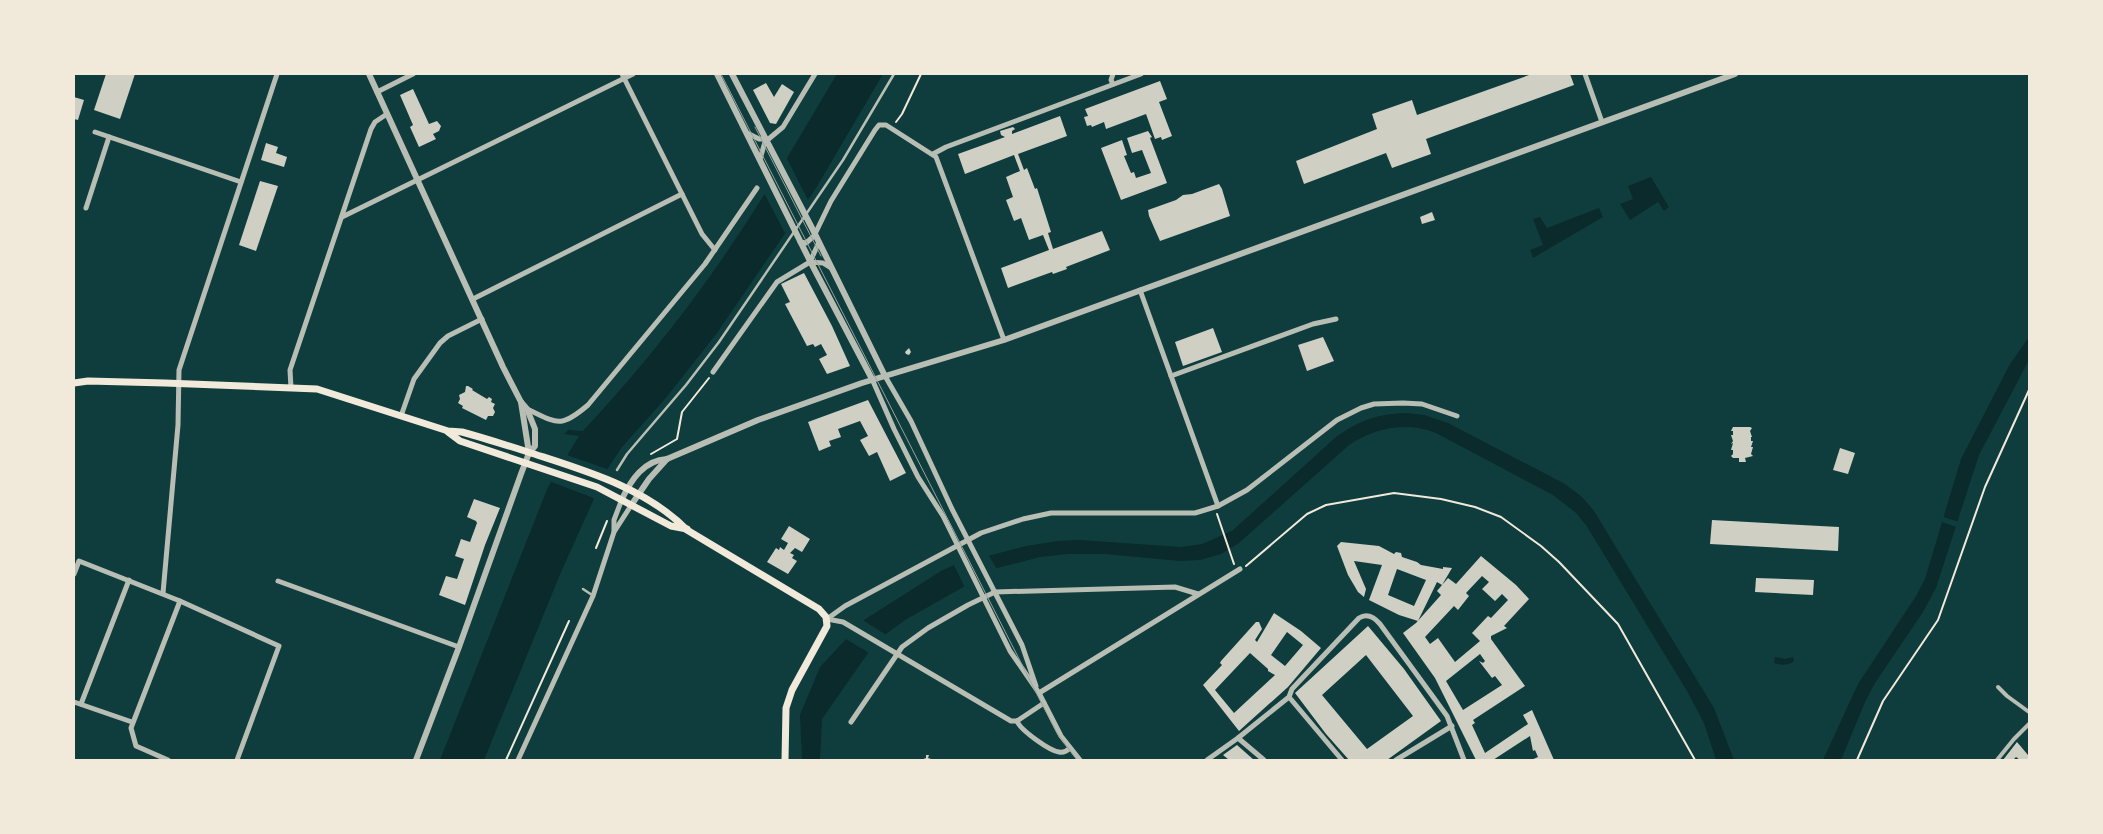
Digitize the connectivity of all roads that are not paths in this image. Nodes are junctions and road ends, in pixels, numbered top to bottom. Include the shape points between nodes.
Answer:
1 (277, 74) edge
2 (369, 74) edge
3 (413, 74) edge
4 (633, 74) edge
5 (717, 74) edge
6 (732, 74) edge
7 (815, 74) edge
8 (894, 74) edge
9 (1113, 74) edge
10 (1140, 74) edge
11 (1585, 74) edge
12 (1735, 74) edge
13 (623, 76) edge
14 (1113, 84) junction
15 (377, 92) junction
16 (387, 114) junction
17 (1602, 122) junction
18 (743, 130) junction
19 (95, 132) dead end
20 (109, 137) junction
21 (767, 139) junction
22 (933, 154) junction
23 (760, 164) junction
24 (418, 180) junction
25 (241, 182) junction
26 (757, 188) dead end
27 (682, 194) junction
28 (86, 208) dead end
29 (342, 217) junction
30 (814, 230) junction
31 (819, 241) junction
32 (801, 243) junction
33 (715, 250) junction
34 (810, 262) junction
35 (832, 270) junction
36 (1140, 290) junction
37 (473, 299) junction
38 (482, 319) junction
39 (1336, 319) dead end
40 (1004, 340) junction
41 (713, 372) road end
42 (1170, 376) junction
43 (74, 378) edge
44 (879, 378) junction
45 (88, 381) junction
46 (74, 383) edge
47 (178, 384) junction
48 (291, 388) junction
49 (521, 402) junction
50 (527, 409) junction
51 (400, 416) junction
52 (1457, 416) dead end
53 (448, 431) junction
54 (529, 453) junction
55 (667, 459) junction
56 (525, 462) junction
57 (618, 470) dead end
58 (627, 489) junction
59 (638, 495) junction
60 (618, 497) junction
61 (632, 504) junction
62 (1218, 506) junction
63 (687, 530) junction
64 (614, 532) junction
65 (969, 540) junction
66 (959, 549) junction
67 (1238, 570) road end
68 (74, 574) edge
69 (129, 580) junction
70 (278, 581) dead end
71 (583, 589) dead end
72 (993, 590) junction
73 (163, 593) junction
74 (982, 594) junction
75 (1198, 594) junction
76 (593, 596) junction
77 (180, 601) junction
78 (827, 619) junction
79 (459, 647) junction
80 (896, 653) junction
81 (1998, 687) dead end
82 (1039, 693) junction
83 (1289, 697) junction
84 (74, 702) edge
85 (1044, 703) junction
86 (81, 704) junction
87 (2029, 712) edge
88 (1017, 721) junction
89 (132, 722) junction
90 (850, 722) dead end
91 (2029, 724) edge
92 (1452, 726) junction
93 (1238, 738) junction
94 (1070, 748) junction
95 (168, 760) edge
96 (237, 760) edge
97 (416, 760) edge
98 (518, 760) edge
99 (785, 760) edge
100 (1080, 760) edge
101 (1206, 760) edge
102 (1264, 760) edge
103 (1342, 760) edge
104 (1396, 760) edge
105 (1464, 760) edge
106 (1997, 760) edge

1 - 25 street
2 - 15 street
3 - 15 street
4 - 13 street
5 - 18 street
6 - 21 street
7 - 21 street via 783,127
8 - 57 lane via 843,160 719,342 627,454
9 - 14 street
10 - 14 street
11 - 17 street
12 - 17 street
13 - 24 street
13 - 27 street
14 - 22 street
15 - 16 street
16 - 24 street
16 - 29 street via 372,126
17 - 36 street
18 - 21 street via 756,138
18 - 23 street
19 - 20 street
20 - 25 street
20 - 28 street
21 - 23 street
21 - 30 street
22 - 30 street via 882,124 875,130
22 - 40 street
23 - 32 street
24 - 29 street
24 - 37 street
25 - 47 street via 179,370
26 - 33 street
27 - 33 street via 702,234
27 - 37 street
29 - 48 street via 290,370
30 - 31 street
30 - 32 street via 809,242
31 - 34 street
31 - 35 street
32 - 34 street
33 - 50 street via 584,409 570,419 558,422
34 - 35 street via 826,264
34 - 41 street via 777,282
34 - 44 street
35 - 44 street
36 - 40 street
36 - 42 street
37 - 38 street
38 - 49 street
38 - 51 street via 442,340 414,378
39 - 42 street via 1313,324
40 - 44 street
42 - 62 street
43 - 45 main road
44 - 55 street via 758,420
44 - 65 street via 911,421
44 - 66 street via 894,429
45 - 46 main road
45 - 47 main road
47 - 48 main road
47 - 73 street
48 - 51 main road via 328,392
49 - 50 street
49 - 54 street
50 - 54 street via 536,436
51 - 53 main road
52 - 62 street via 1422,404 1385,403 1361,408 1322,431 1247,490
53 - 54 main road via 462,432
53 - 56 main road via 460,441
54 - 56 street
54 - 58 main road
55 - 58 street via 658,459 645,467
55 - 59 street
56 - 60 main road
56 - 79 street
58 - 59 main road
58 - 60 street
59 - 61 street
59 - 63 main road via 676,518
60 - 61 main road
60 - 64 street
61 - 63 main road via 671,526
61 - 64 street
62 - 65 street via 1195,513 1051,513 1004,524
63 - 78 main road via 820,609
64 - 76 street
65 - 66 street
65 - 72 street
66 - 74 street
66 - 78 street via 845,606
67 - 75 street
68 - 69 street via 80,560
69 - 73 street
69 - 86 street
70 - 79 street
71 - 76 lane
72 - 74 street
72 - 75 street via 1175,587
72 - 82 street via 1022,645
73 - 77 street
74 - 80 street via 928,628
74 - 82 street via 1010,651
75 - 82 street
76 - 98 street
77 - 89 street
77 - 96 street via 279,646
78 - 80 street via 849,625
78 - 99 main road via 824,632 792,690 786,708
79 - 97 street
80 - 88 street via 1011,721
80 - 90 street
81 - 87 street
82 - 85 street
83 - 92 street via 1292,689 1359,618 1372,617 1425,684
83 - 93 street
83 - 103 street
84 - 86 street
85 - 88 street
85 - 94 street
86 - 89 street
88 - 94 street via 1023,730 1056,752
89 - 95 street via 136,746
91 - 106 street
92 - 104 street
92 - 105 street
93 - 101 street
93 - 102 street
94 - 100 street

